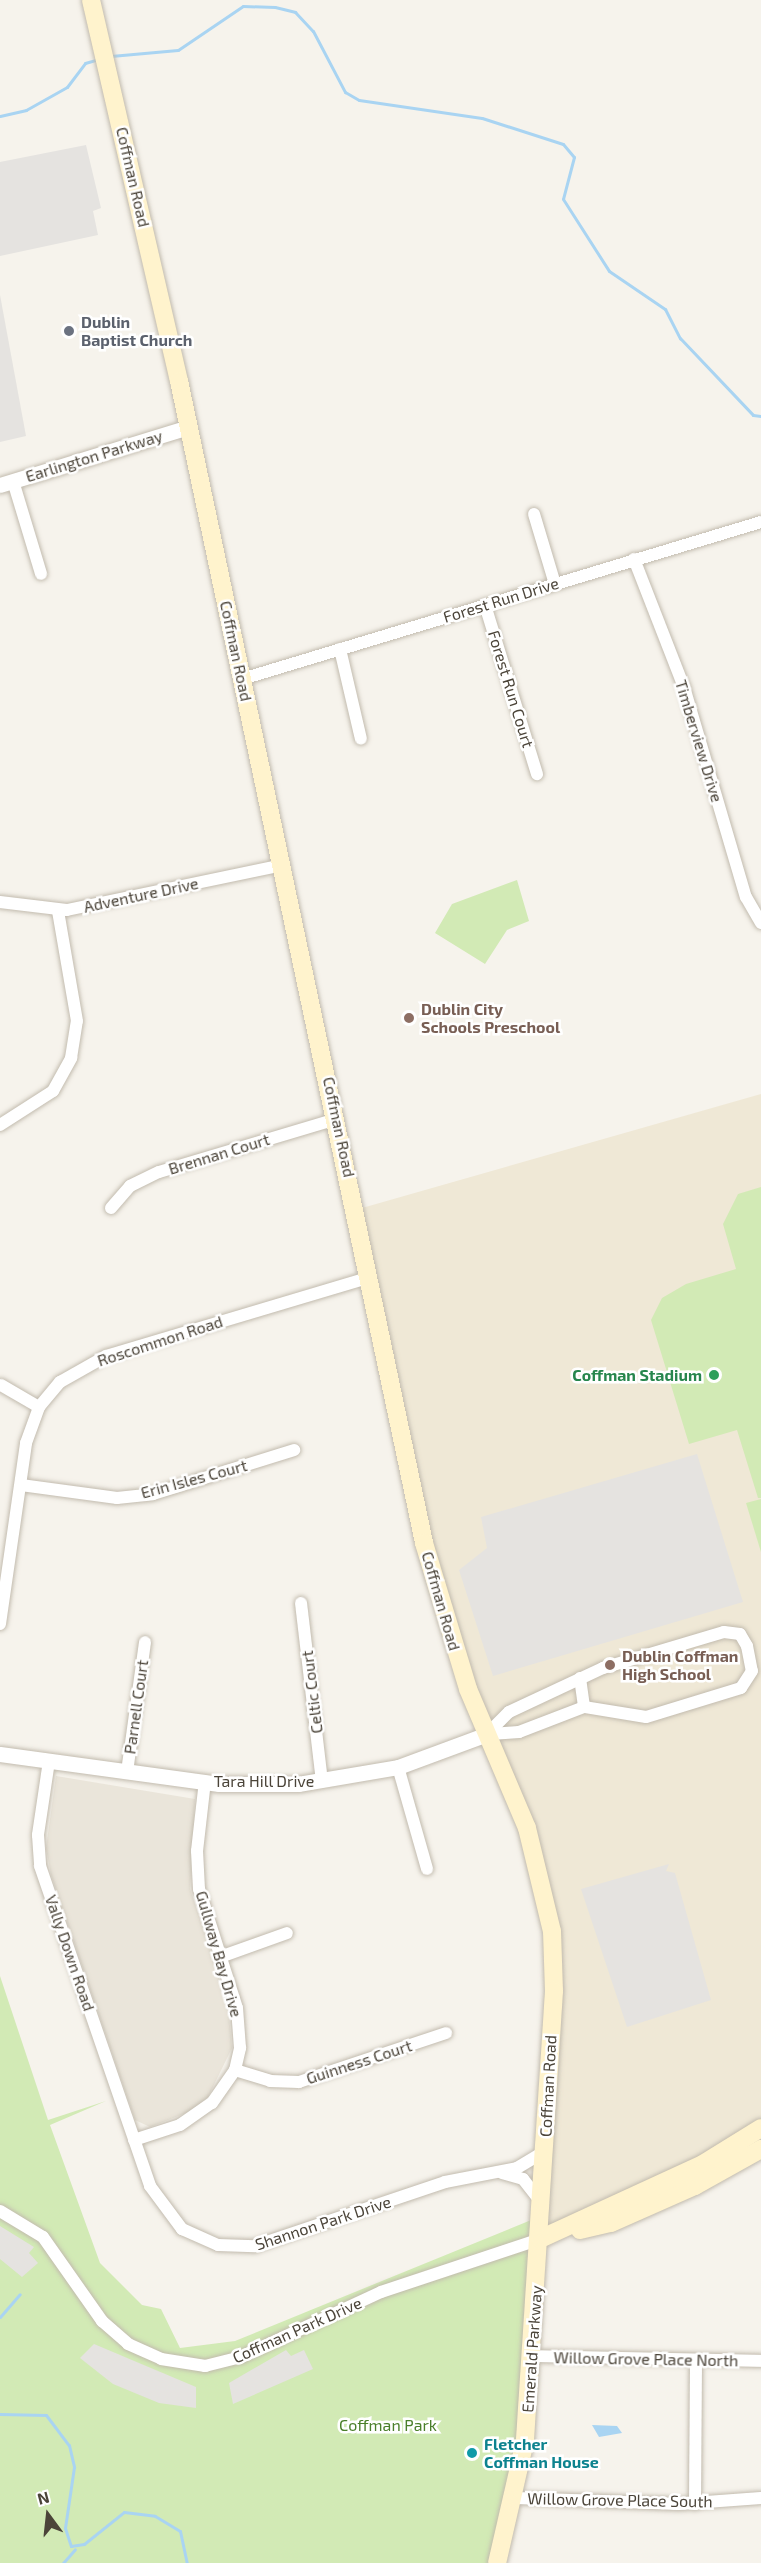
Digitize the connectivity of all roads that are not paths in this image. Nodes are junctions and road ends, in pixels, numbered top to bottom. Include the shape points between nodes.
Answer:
1 (95, 3) edge
2 (188, 427) junction
3 (6, 483) edge
4 (534, 514) dead end
5 (761, 522) edge
6 (634, 559) junction
7 (41, 574) dead end
8 (555, 584) junction
9 (485, 605) junction
10 (340, 649) junction
11 (242, 678) junction
12 (361, 739) dead end
13 (537, 774) dead end
14 (282, 865) junction
15 (0, 902) edge
16 (58, 911) junction
17 (761, 923) edge
18 (337, 1119) junction
19 (0, 1125) edge
20 (111, 1208) dead end
21 (368, 1278) junction
22 (1, 1385) edge
23 (39, 1407) junction
24 (294, 1450) dead end
25 (21, 1485) junction
26 (301, 1603) dead end
27 (1, 1605) edge
28 (0, 1624) edge
29 (145, 1642) dead end
30 (580, 1678) junction
31 (584, 1707) junction
32 (487, 1734) junction
33 (0, 1754) edge
34 (50, 1761) junction
35 (398, 1767) junction
36 (127, 1772) junction
37 (205, 1781) junction
38 (322, 1781) junction
39 (427, 1869) dead end
40 (288, 1933) dead end
41 (220, 1957) junction
42 (446, 2033) dead end
43 (235, 2070) junction
44 (761, 2128) edge
45 (134, 2140) junction
46 (761, 2149) edge
47 (545, 2151) junction
48 (495, 2172) junction
49 (542, 2205) junction
50 (0, 2211) edge
51 (540, 2239) junction
52 (531, 2356) junction
53 (696, 2360) junction
54 (761, 2361) edge
55 (516, 2498) junction
56 (761, 2498) edge
57 (695, 2504) junction
58 (497, 2563) edge

1 - 2 main road, Coffman Road
2 - 3 street, Earlington Parkway
2 - 11 main road, Coffman Road
3 - 7 street
4 - 8 street
5 - 6 street, Forest Run Drive
6 - 8 street, Forest Run Drive
6 - 17 street, Timberview Drive via 684,687 746,897
8 - 9 street, Forest Run Drive
9 - 10 street, Forest Run Drive
9 - 13 street, Forest Run Court
10 - 11 street, Forest Run Drive
10 - 12 street
11 - 14 main road, Coffman Road
14 - 16 street, Adventure Drive
14 - 18 main road, Coffman Road
15 - 16 street, Adventure Drive
16 - 19 street via 77,1021 71,1058 52,1091 29,1111
18 - 20 street, Brennan Court via 159,1172 130,1186
18 - 21 main road, Coffman Road
21 - 23 street, Roscommon Road via 105,1356 60,1382
21 - 32 main road, Coffman Road via 439,1603
22 - 23 street
23 - 25 street, Roscommon Road via 26,1443
24 - 25 street, Erin Isles Court via 153,1494 117,1498
25 - 27 street, Roscommon Road
26 - 38 street, Celtic Court
27 - 28 street, Roscommon Road
29 - 36 street, Parnell Court
30 - 31 street
30 - 31 street via 729,1631 743,1637 753,1667 741,1688 654,1716
30 - 32 street via 509,1712
31 - 32 street via 519,1732
32 - 35 street, Tara Hill Drive
32 - 47 main road, Coffman Road via 527,1828 552,1931 554,1991
33 - 34 street, Tara Hill Drive
34 - 36 street, Tara Hill Drive
34 - 45 street, Vally Down Road via 38,1835 40,1866
35 - 38 street, Tara Hill Drive
35 - 39 street
36 - 37 street, Tara Hill Drive
37 - 38 street, Tara Hill Drive
37 - 41 street, Gullway Bay Drive via 197,1871
40 - 41 street
41 - 43 street, Gullway Bay Drive via 240,2026
42 - 43 street, Guinness Court via 299,2082 270,2081
43 - 45 street via 198,2115
44 - 51 main road via 703,2164
45 - 48 street, Shannon Park Drive via 150,2186 168,2217 202,2240 242,2248 445,2182
46 - 51 main road via 695,2186 611,2223
47 - 48 street, Shannon Park Drive via 523,2166
47 - 49 main road, Coffman Road
48 - 49 street, Shannon Park Drive via 521,2178
49 - 51 main road, Coffman Road
50 - 51 street, Coffman Park Drive via 43,2237 102,2320 128,2344 161,2359 205,2366 241,2357 381,2292
51 - 52 main road, Emerald Parkway
52 - 53 street, Willow Grove Place North
52 - 55 main road, Emerald Parkway
53 - 54 street, Willow Grove Place North
53 - 57 street
55 - 57 street, Willow Grove Place South
55 - 58 main road, Emerald Parkway
56 - 57 street, Willow Grove Place South

